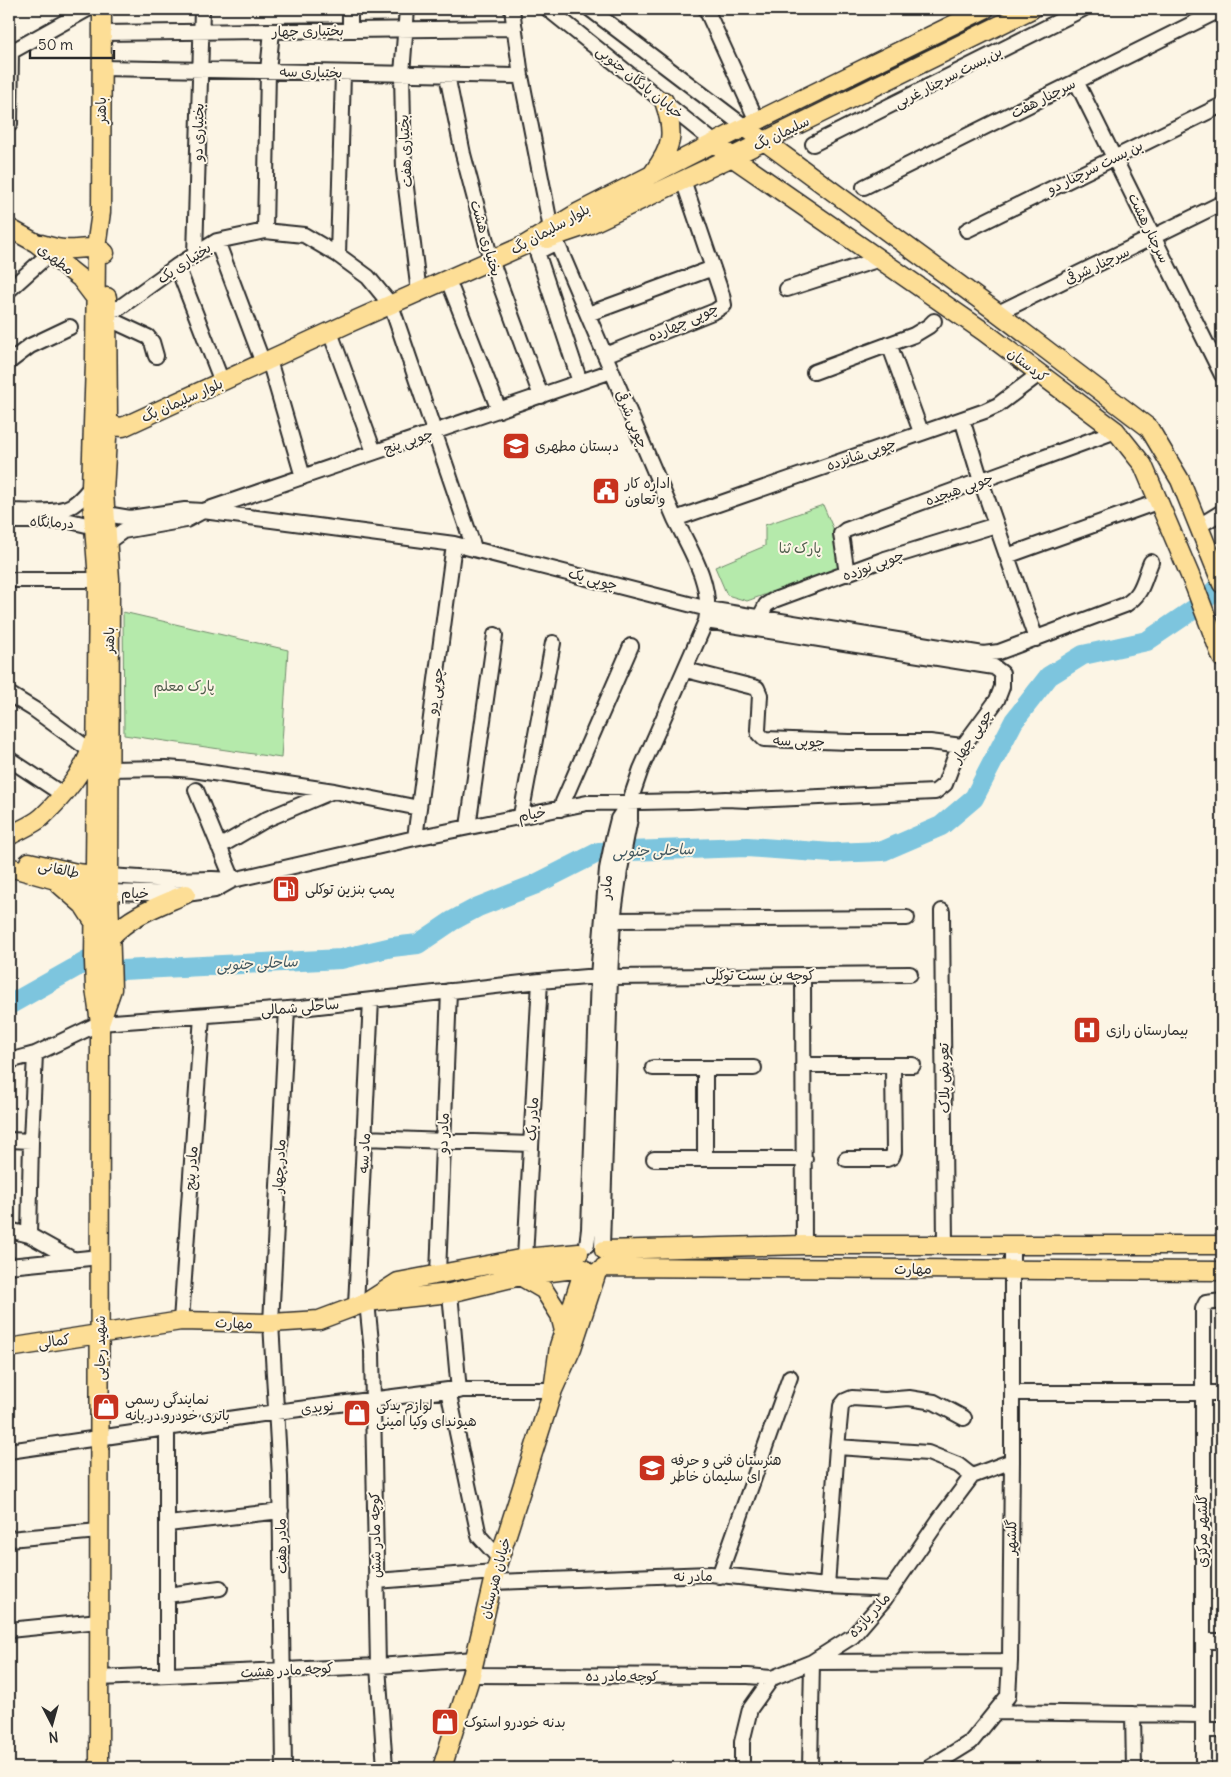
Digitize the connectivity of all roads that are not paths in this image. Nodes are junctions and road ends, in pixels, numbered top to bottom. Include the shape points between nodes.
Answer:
1 (88, 9) edge
2 (102, 9) edge
3 (202, 9) edge
4 (350, 9) edge
5 (407, 9) edge
6 (512, 9) edge
7 (548, 9) edge
8 (590, 9) edge
9 (706, 9) edge
10 (985, 9) edge
11 (1032, 9) edge
12 (1083, 9) edge
13 (1222, 9) edge
14 (515, 28) junction
15 (350, 30) junction
16 (406, 30) junction
17 (272, 31) junction
18 (202, 32) junction
19 (102, 33) junction
20 (10, 53) edge
21 (101, 68) junction
22 (199, 70) junction
23 (268, 72) junction
24 (343, 73) junction
25 (402, 74) junction
26 (447, 75) junction
27 (521, 76) junction
28 (1076, 82) junction
29 (815, 93) junction
30 (664, 102) junction
31 (1222, 105) edge
32 (824, 112) junction
33 (10, 124) edge
34 (751, 124) junction
35 (766, 140) junction
36 (715, 143) junction
37 (813, 144) dead end
38 (732, 156) junction
39 (1114, 158) junction
40 (652, 175) junction
41 (682, 180) junction
42 (864, 187) dead end
43 (1222, 203) edge
44 (9, 228) edge
45 (967, 230) dead end
46 (265, 232) junction
47 (554, 236) junction
48 (1154, 238) junction
49 (217, 241) junction
50 (42, 248) junction
51 (102, 251) junction
52 (195, 255) junction
53 (338, 255) junction
54 (880, 259) junction
55 (491, 260) junction
56 (177, 266) junction
57 (713, 268) junction
58 (448, 280) junction
59 (9, 290) edge
60 (787, 290) dead end
61 (419, 292) junction
62 (390, 305) junction
63 (104, 310) junction
64 (998, 313) junction
65 (588, 314) junction
66 (934, 321) dead end
67 (70, 327) dead end
68 (983, 330) junction
69 (330, 332) junction
70 (889, 344) junction
71 (605, 355) junction
72 (156, 356) dead end
73 (266, 361) junction
74 (9, 362) edge
75 (612, 371) junction
76 (814, 372) dead end
77 (1039, 374) junction
78 (1222, 375) edge
79 (222, 382) junction
80 (580, 382) junction
81 (541, 396) junction
82 (499, 410) junction
83 (962, 419) junction
84 (108, 420) junction
85 (1116, 431) junction
86 (434, 432) junction
87 (921, 432) junction
88 (374, 452) junction
89 (302, 477) junction
90 (981, 481) junction
91 (91, 487) junction
92 (1160, 501) junction
93 (203, 510) junction
94 (9, 511) edge
95 (1222, 512) edge
96 (675, 519) junction
97 (101, 520) junction
98 (9, 521) edge
99 (996, 525) junction
100 (1199, 526) junction
101 (108, 541) junction
102 (454, 544) junction
103 (474, 548) junction
104 (1007, 556) junction
105 (1151, 562) dead end
106 (847, 574) junction
107 (9, 580) edge
108 (98, 580) junction
109 (1222, 584) edge
110 (707, 615) junction
111 (759, 619) junction
112 (495, 635) dead end
113 (1036, 639) junction
114 (553, 643) dead end
115 (631, 646) dead end
116 (1222, 658) edge
117 (686, 670) junction
118 (9, 694) edge
119 (95, 731) junction
120 (962, 746) junction
121 (91, 751) junction
122 (9, 758) edge
123 (109, 769) junction
124 (196, 790) dead end
125 (334, 791) junction
126 (62, 794) junction
127 (630, 801) junction
128 (419, 808) junction
129 (560, 808) junction
130 (521, 815) junction
131 (468, 827) junction
132 (9, 836) edge
133 (415, 838) junction
134 (219, 847) junction
135 (9, 857) edge
136 (9, 868) edge
137 (614, 870) junction
138 (233, 880) junction
139 (54, 881) junction
140 (102, 884) junction
141 (186, 894) junction
142 (942, 911) dead end
143 (907, 918) dead end
144 (613, 920) junction
145 (102, 935) junction
146 (910, 974) dead end
147 (804, 975) junction
148 (604, 977) junction
149 (540, 981) junction
150 (103, 988) joint
151 (449, 991) junction
152 (371, 1000) junction
153 (287, 1009) junction
154 (202, 1016) junction
155 (100, 1024) junction
156 (35, 1054) junction
157 (9, 1061) edge
158 (804, 1065) junction
159 (893, 1065) junction
160 (913, 1065) dead end
161 (653, 1068) dead end
162 (705, 1068) junction
163 (754, 1068) dead end
164 (364, 1138) junction
165 (9, 1140) edge
166 (31, 1141) junction
167 (443, 1141) junction
168 (531, 1144) junction
169 (654, 1159) dead end
170 (705, 1159) junction
171 (804, 1159) junction
172 (846, 1159) dead end
173 (9, 1230) edge
174 (28, 1235) junction
175 (1012, 1244) junction
176 (804, 1245) junction
177 (945, 1245) junction
178 (1222, 1245) edge
179 (100, 1257) junction
180 (525, 1258) junction
181 (592, 1259) junction
182 (74, 1260) junction
183 (9, 1266) edge
184 (1013, 1269) junction
185 (1222, 1271) edge
186 (438, 1274) junction
187 (520, 1276) junction
188 (450, 1293) junction
189 (1218, 1302) edge
190 (361, 1304) junction
191 (181, 1321) junction
192 (271, 1324) junction
193 (564, 1331) junction
194 (99, 1335) junction
195 (9, 1348) edge
196 (790, 1378) dead end
197 (553, 1390) junction
198 (454, 1391) junction
199 (1012, 1393) junction
200 (1202, 1393) junction
201 (1222, 1393) edge
202 (372, 1400) junction
203 (276, 1412) junction
204 (964, 1418) dead end
205 (167, 1429) junction
206 (100, 1439) junction
207 (838, 1447) junction
208 (9, 1451) edge
209 (1012, 1461) junction
210 (972, 1476) junction
211 (280, 1511) junction
212 (168, 1524) junction
213 (100, 1531) junction
214 (9, 1539) edge
215 (495, 1570) junction
216 (719, 1576) junction
217 (376, 1580) junction
218 (827, 1586) junction
219 (220, 1588) dead end
220 (892, 1589) junction
221 (167, 1595) junction
222 (99, 1621) junction
223 (9, 1630) edge
224 (1203, 1642) junction
225 (1222, 1642) edge
226 (1010, 1661) junction
227 (812, 1662) junction
228 (378, 1666) junction
229 (473, 1667) junction
230 (283, 1670) junction
231 (167, 1675) junction
232 (99, 1678) junction
233 (772, 1678) junction
234 (995, 1712) junction
235 (1133, 1714) junction
236 (1203, 1715) junction
237 (1203, 1730) junction
238 (1222, 1730) edge
239 (99, 1768) edge
240 (284, 1768) edge
241 (385, 1768) edge
242 (442, 1768) edge
243 (742, 1768) edge
244 (810, 1768) edge
245 (929, 1768) edge
246 (1134, 1768) edge
247 (1203, 1768) edge

1 - 20 street
2 - 19 main road, باهنر
3 - 18 street, بختیاری دو
4 - 15 street
5 - 16 street, بختیاری هفت
6 - 14 street, چوپی شرقی
7 - 30 street, خیابان پادگان جنوبی
8 - 34 street, خیابان پادگان جنوبی
9 - 34 street
10 - 29 main road, بلوار سلیمان بگ
11 - 32 main road, سلیمان بگ
12 - 37 street, بن بست سرچنار غربی
13 - 28 street, سرچنار هفت
14 - 16 street, بختیاری چهار
14 - 27 street, چوپی شرقی
15 - 16 street, بختیاری چهار
15 - 17 street, بختیاری چهار
16 - 25 street, بختیاری هفت
17 - 18 street, بختیاری چهار
17 - 23 street
18 - 19 street, بختیاری چهار
18 - 22 street, بختیاری دو
19 - 21 main road, باهنر
20 - 33 street
21 - 22 street, بختیاری سه
21 - 51 main road, باهنر
22 - 23 street, بختیاری سه
22 - 52 street, بختیاری دو
23 - 24 street, بختیاری سه
23 - 46 street
24 - 25 street, بختیاری سه
24 - 53 street
25 - 26 street, بختیاری سه
25 - 61 street, بختیاری هفت via 404,171
26 - 27 street, بختیاری سه
26 - 55 street, بختیاری هشت via 463,154
27 - 47 street, چوپی شرقی
28 - 39 street, سرچنار هشت
28 - 42 street, سرچنار هفت
29 - 32 street
29 - 34 main road, بلوار سلیمان بگ
30 - 36 street, خیابان پادگان جنوبی
30 - 40 main road via 671,122 670,139 666,155
31 - 39 street, بن بست سرچنار دو
32 - 35 main road, سلیمان بگ
34 - 35 main road, کردستان
34 - 36 main road, بلوار سلیمان بگ
35 - 38 main road, سلیمان بگ
35 - 64 main road, کردستان
36 - 38 main road, خیابان پادگان جنوبی
36 - 40 main road, بلوار سلیمان بگ
38 - 41 main road, سلیمان بگ
38 - 54 main road, کردستان
39 - 45 street, بن بست سرچنار دو
39 - 48 street, سرچنار هشت
40 - 47 main road, بلوار سلیمان بگ via 579,212
41 - 47 main road, سلیمان بگ via 588,225
41 - 57 street, چوپی چهارده
43 - 48 street, سرچنار شرقی
44 - 50 main road, مطهری
46 - 49 street, بختیاری یک
46 - 53 street, بختیاری یک via 304,235
47 - 55 main road, بلوار سلیمان بگ
47 - 65 street, چوپی شرقی
47 - 80 street via 537,252
48 - 64 street, سرچنار شرقی
48 - 78 street, سرچنار هشت
49 - 52 street, بختیاری یک
49 - 73 street
50 - 51 main road
50 - 59 street
50 - 63 main road, مطهری via 80,278
51 - 63 main road, باهنر
52 - 56 street, بختیاری یک
53 - 62 street, بختیاری یک via 368,278
54 - 60 street
54 - 68 main road, کردستان
55 - 58 main road, بلوار سلیمان بگ
55 - 81 street, بختیاری هشت
56 - 63 street, بختیاری یک via 120,308
56 - 79 street
57 - 65 street
57 - 71 street, چوپی چهارده via 724,301 722,308
58 - 61 main road, بلوار سلیمان بگ
58 - 82 street
61 - 62 main road, بلوار سلیمان بگ
62 - 69 main road, بلوار سلیمان بگ
62 - 86 street
63 - 72 street via 148,337
63 - 84 main road, باهنر
63 - 91 main road, باهنر
64 - 68 main road
64 - 100 main road, کردستان via 1148,428 1180,480
65 - 71 street, چوپی شرقی
66 - 70 street via 914,335
67 - 74 street via 30,346
68 - 77 main road, کردستان
69 - 73 main road, بلوار سلیمان بگ
69 - 88 street
70 - 76 street
70 - 87 street
71 - 75 street, چوپی شرقی
73 - 79 main road, بلوار سلیمان بگ
73 - 89 street
75 - 80 street, چوپی پنج
75 - 96 street, چوپی شرقی
77 - 83 street, چوپی شانزده via 998,405
77 - 85 main road, کردستان
79 - 84 main road, بلوار سلیمان بگ via 122,426 114,426
80 - 81 street, چوپی پنج
81 - 82 street, چوپی پنج
82 - 86 street, چوپی پنج
83 - 87 street, چوپی شانزده
83 - 90 street
84 - 97 main road, باهنر
85 - 90 street, چوپی هیجده
85 - 92 main road, کردستان via 1143,465
86 - 88 street, چوپی پنج
86 - 103 street
87 - 96 street, چوپی شانزده
88 - 89 street, چوپی پنج
89 - 93 street, چوپی پنج
90 - 99 street
90 - 106 street, چوپی هیجده via 854,526 841,534
91 - 94 street, درمانگاه via 70,507
91 - 97 main road, باهنر
92 - 104 street
92 - 116 main road, کردستان
93 - 97 street, چوپی یک
93 - 101 street via 186,520 123,531
93 - 102 street, چوپی یک
95 - 100 street
96 - 110 street, چوپی شرقی via 707,592
97 - 98 street, درمانگاه
97 - 101 main road, باهنر
97 - 108 main road, باهنر
99 - 104 street
99 - 106 street, چوپی نوزده
100 - 109 main road, کردستان
101 - 123 main road, باهنر
102 - 103 street, چوپی یک
102 - 128 street, چوپی دو
103 - 110 street, چوپی یک
104 - 113 street
105 - 113 street via 1141,591 1131,601
106 - 111 street, چوپی نوزده via 774,600 766,605
107 - 108 street
108 - 119 main road, باهنر
110 - 111 street, چوپی یک
110 - 117 street
110 - 120 street, چوپی چهار via 999,669 1002,679 997,700
111 - 113 street, چوپی یک via 983,654
112 - 131 street
114 - 130 street
115 - 129 street
117 - 120 street, چوپی سه via 757,688 760,695 758,730 764,739 930,742
117 - 127 street
118 - 121 street
119 - 121 main road
119 - 140 main road, باهنر
120 - 127 street, چوپی چهار via 954,757 945,784 935,792
121 - 126 main road via 79,774
122 - 126 street
123 - 125 street via 193,770
123 - 140 main road, باهنر
124 - 134 street
125 - 128 street
125 - 134 street via 267,819
126 - 132 main road via 41,818
127 - 129 street, خیام via 587,802
127 - 137 street, مادر via 618,819 620,838
128 - 133 street, چوپی دو
129 - 130 street, خیام
130 - 131 street, خیام
131 - 133 street, خیام
133 - 138 street, خیام
134 - 138 street
135 - 140 main road, طالقانی via 77,873
136 - 139 main road, طالقانی
137 - 144 street, مادر
137 - 148 street, مادر
138 - 140 street, خیام
138 - 141 street, خیام via 215,890
139 - 140 main road, طالقانی
139 - 145 main road via 83,905
140 - 141 street, خیام
140 - 145 main road, باهنر
141 - 145 main road
142 - 177 street, تعویض پلاک
143 - 144 street
144 - 148 street, مادر
145 - 150 main road, باهنر
146 - 147 street, کوچه بن بست توکلی
147 - 148 street, کوچه بن بست توکلی
147 - 158 street
148 - 149 street, ساحلی شمالی
148 - 181 street, مادر
149 - 151 street, ساحلی شمالی
149 - 168 street, مادر یک
150 - 155 main road, شهید رجایی
151 - 152 street, ساحلی شمالی
151 - 167 street, مادر دو
152 - 153 street, ساحلی شمالی
152 - 164 street, ماد سه
153 - 154 street, ساحلی شمالی
153 - 192 street, مادر چهار
154 - 155 street, ساحلی شمالی
154 - 191 street, مادر پنج
155 - 156 street, ساحلی شمالی
155 - 179 main road, شهید رجایی
156 - 157 street, ساحلی شمالی
156 - 166 street
158 - 159 street
158 - 171 street
159 - 160 street
159 - 172 street via 892,1157
161 - 162 street
162 - 163 street
162 - 170 street
164 - 167 street
164 - 190 street, ماد سه
165 - 166 street
166 - 174 street
167 - 168 street
167 - 186 street, مادر دو
168 - 180 street, مادر یک
169 - 170 street
170 - 171 street
171 - 176 street
173 - 174 street
174 - 182 street
175 - 177 main road, مهارت
175 - 178 main road, مهارت
175 - 184 street, گلشهر
176 - 177 main road, مهارت
176 - 181 main road, مهارت
179 - 182 street
179 - 194 main road, شهید رجایی
180 - 181 main road, مهارت
180 - 186 main road, مهارت
181 - 184 main road, مهارت
181 - 187 main road, مهارت
181 - 193 main road, خیابان هنرستان
181 - 197 main road, خیابان هنرستان via 572,1348
182 - 183 street
184 - 185 main road, مهارت
184 - 199 street, گلشهر
186 - 190 main road, مهارت via 398,1282
187 - 188 main road, مهارت
187 - 193 main road via 544,1290 560,1314
188 - 190 main road, مهارت
188 - 198 street
189 - 200 street, گلشهر مرکزی via 1206,1303 1203,1309
190 - 192 main road, مهارت via 319,1320
190 - 202 street, کوچه مادر شش via 372,1352
191 - 192 main road, مهارت
191 - 194 main road, مهارت
192 - 203 street, مادر هفت
193 - 197 main road, خیابان هنرستان
194 - 195 main road, کمالی
194 - 206 main road, شهید رجایی
196 - 216 street
197 - 198 street, نویدی
197 - 215 main road, خیابان هنرستان
198 - 202 street, نویدی
198 - 215 street via 479,1536
199 - 200 street
199 - 209 street, گلشهر
200 - 201 street
200 - 224 street, گلشهر مرکزی
202 - 203 street, نویدی
202 - 217 street, کوچه مادر شش
203 - 205 street, نویدی
203 - 211 street, مادر هفت
204 - 207 street via 934,1402 909,1398 852,1398 841,1406
205 - 206 street, نویدی
205 - 212 street
206 - 208 street, نویدی
206 - 213 main road, شهید رجایی
207 - 210 street via 928,1453 958,1465
207 - 218 street
209 - 210 street
209 - 226 street, گلشهر
210 - 220 street, مادر یازده
211 - 212 street
211 - 230 street, مادر هفت
212 - 221 street
213 - 214 street
213 - 222 main road, شهید رجایی
215 - 216 street, مادر نه
215 - 217 street, مادر نه
215 - 229 main road, خیابان هنرستان
216 - 218 street, مادر نه
217 - 228 street, کوچه مادر شش
218 - 220 street, مادر نه
219 - 221 street
220 - 227 street, مادر یازده via 853,1636
221 - 231 street
222 - 223 street
222 - 232 main road, شهید رجایی
224 - 225 street
224 - 236 street, گلشهر مرکزی
226 - 227 street
226 - 234 street, گلشهر via 1008,1696
227 - 233 street, مادر یازده
227 - 244 street
228 - 229 street, کوچه مادر هشت
228 - 230 street, کوچه مادر هشت
228 - 241 street, کوچه مادر شش
229 - 233 street, کوچه مادر ده
229 - 242 main road, خیابان هنرستان
230 - 231 street, کوچه مادر هشت
230 - 240 street, مادر هفت
231 - 232 street, کوچه مادر هشت
232 - 239 main road, شهید رجایی
233 - 243 street via 750,1709 742,1742
234 - 235 street
234 - 245 street, گلشهر via 972,1742
235 - 236 street
235 - 246 street
236 - 237 street, گلشهر مرکزی
237 - 238 street
237 - 247 street, گلشهر مرکزی

